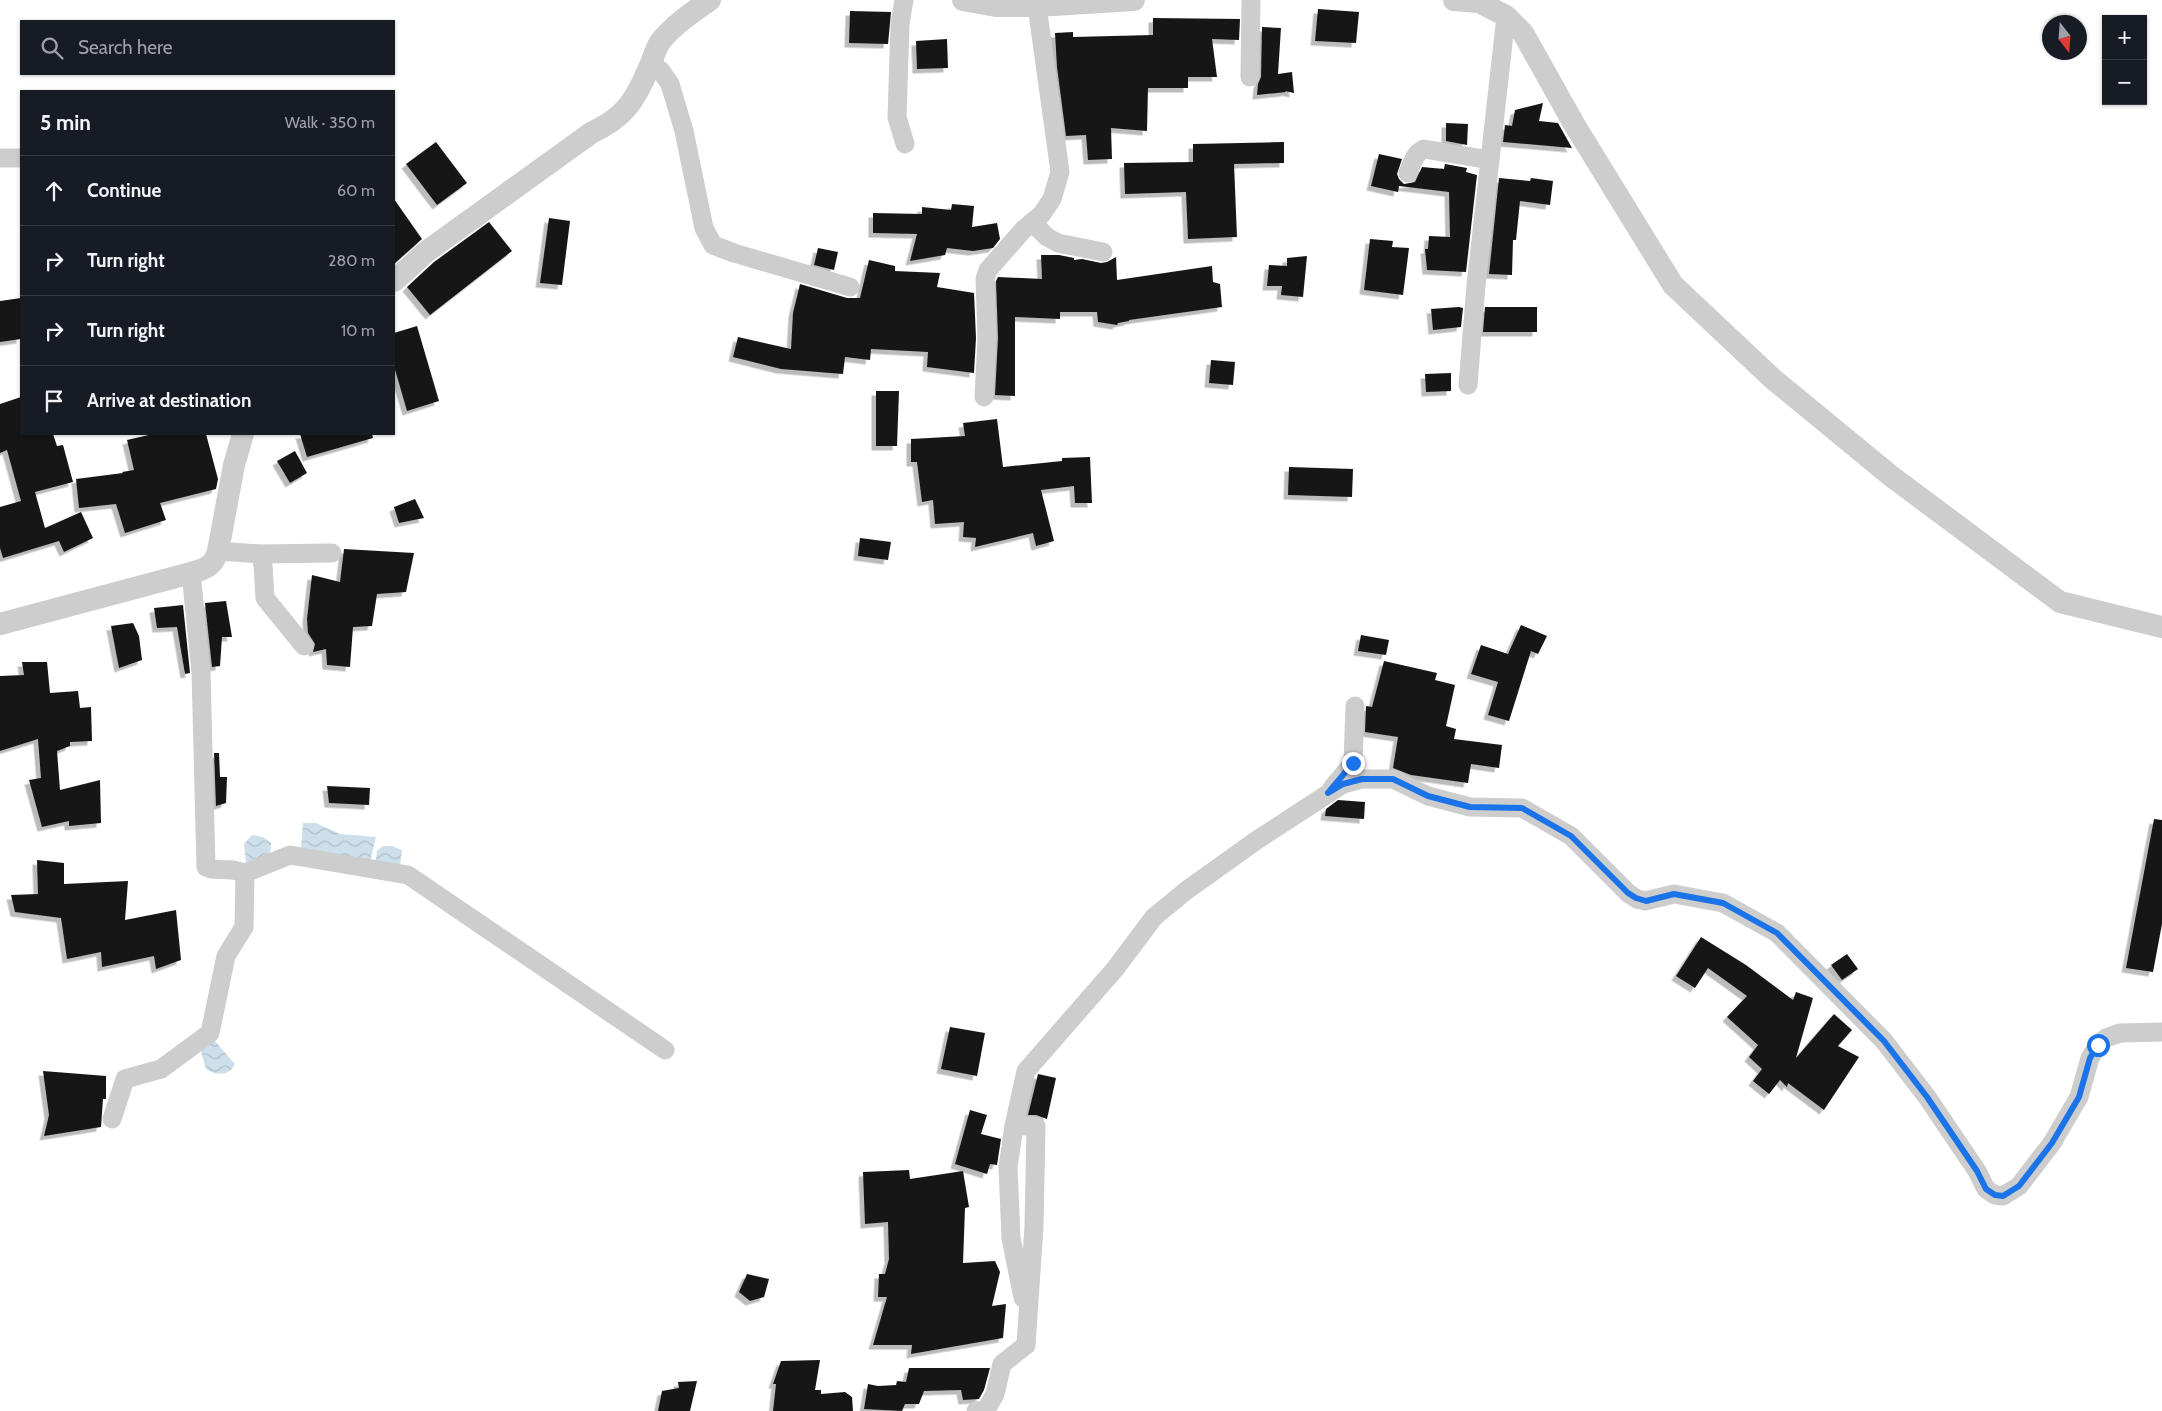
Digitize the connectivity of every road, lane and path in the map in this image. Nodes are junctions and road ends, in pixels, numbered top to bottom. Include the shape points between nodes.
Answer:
1 (710, 0) edge
2 (904, 0) edge
3 (963, 0) edge
4 (1134, 0) edge
5 (1251, 0) edge
6 (1454, 0) edge
7 (1037, 6) junction
8 (1506, 16) junction
9 (651, 63) junction
10 (1250, 77) dead end
11 (904, 144) dead end
12 (0, 158) edge
13 (20, 158) edge
14 (1490, 160) junction
15 (1408, 173) dead end
16 (1032, 222) junction
17 (1103, 252) dead end
18 (395, 280) edge
19 (850, 287) dead end
20 (1468, 385) dead end
21 (984, 397) dead end
22 (243, 435) edge
23 (218, 551) junction
24 (332, 553) dead end
25 (260, 554) junction
26 (191, 573) junction
27 (0, 624) edge
28 (2162, 627) edge
29 (304, 646) dead end
30 (1355, 706) dead end
31 (1328, 793) junction
32 (245, 873) junction
33 (2162, 1032) edge
34 (665, 1050) dead end
35 (112, 1119) dead end
36 (1014, 1126) junction
37 (1029, 1322) junction
38 (976, 1411) edge

1 - 9 street via 684,18 660,42
2 - 11 street via 900,24 897,117
3 - 7 street via 996,6
4 - 7 street
5 - 10 street
6 - 8 street via 1479,2
7 - 16 street via 1060,172 1052,199
8 - 14 street
8 - 28 street via 1523,33 1574,124 1673,285 1758,366 1891,476 2060,602
9 - 18 street via 622,114 590,133 426,252
9 - 19 street via 670,84 684,131 704,228 713,245
12 - 13 street
14 - 15 street via 1424,150 1415,156
14 - 20 street
16 - 17 street via 1058,243
16 - 21 street via 986,274
22 - 23 street
23 - 25 street
23 - 26 street via 212,565
24 - 25 street
25 - 29 street via 265,598
26 - 27 street
26 - 32 street via 201,672 205,863 211,869
30 - 31 street via 1353,763
31 - 33 street via 1343,784 1362,779 1393,779 1428,796 1470,807 1522,808 1571,836 1636,898 1646,901 1674,894 1723,903 1777,933 1884,1041 1927,1097 1986,1189 1995,1195 2003,1196 2019,1186 2052,1143 2079,1097 2090,1058 2098,1045 2120,1033
31 - 36 street via 1187,890 1154,917 1115,969 1026,1071
32 - 34 street via 290,855 408,875
32 - 35 street via 244,927 226,956 210,1034 161,1069 125,1079
36 - 37 street via 1008,1167 1011,1238
36 - 37 street via 1036,1126
37 - 38 street via 1026,1345 1002,1364 995,1394 986,1410

